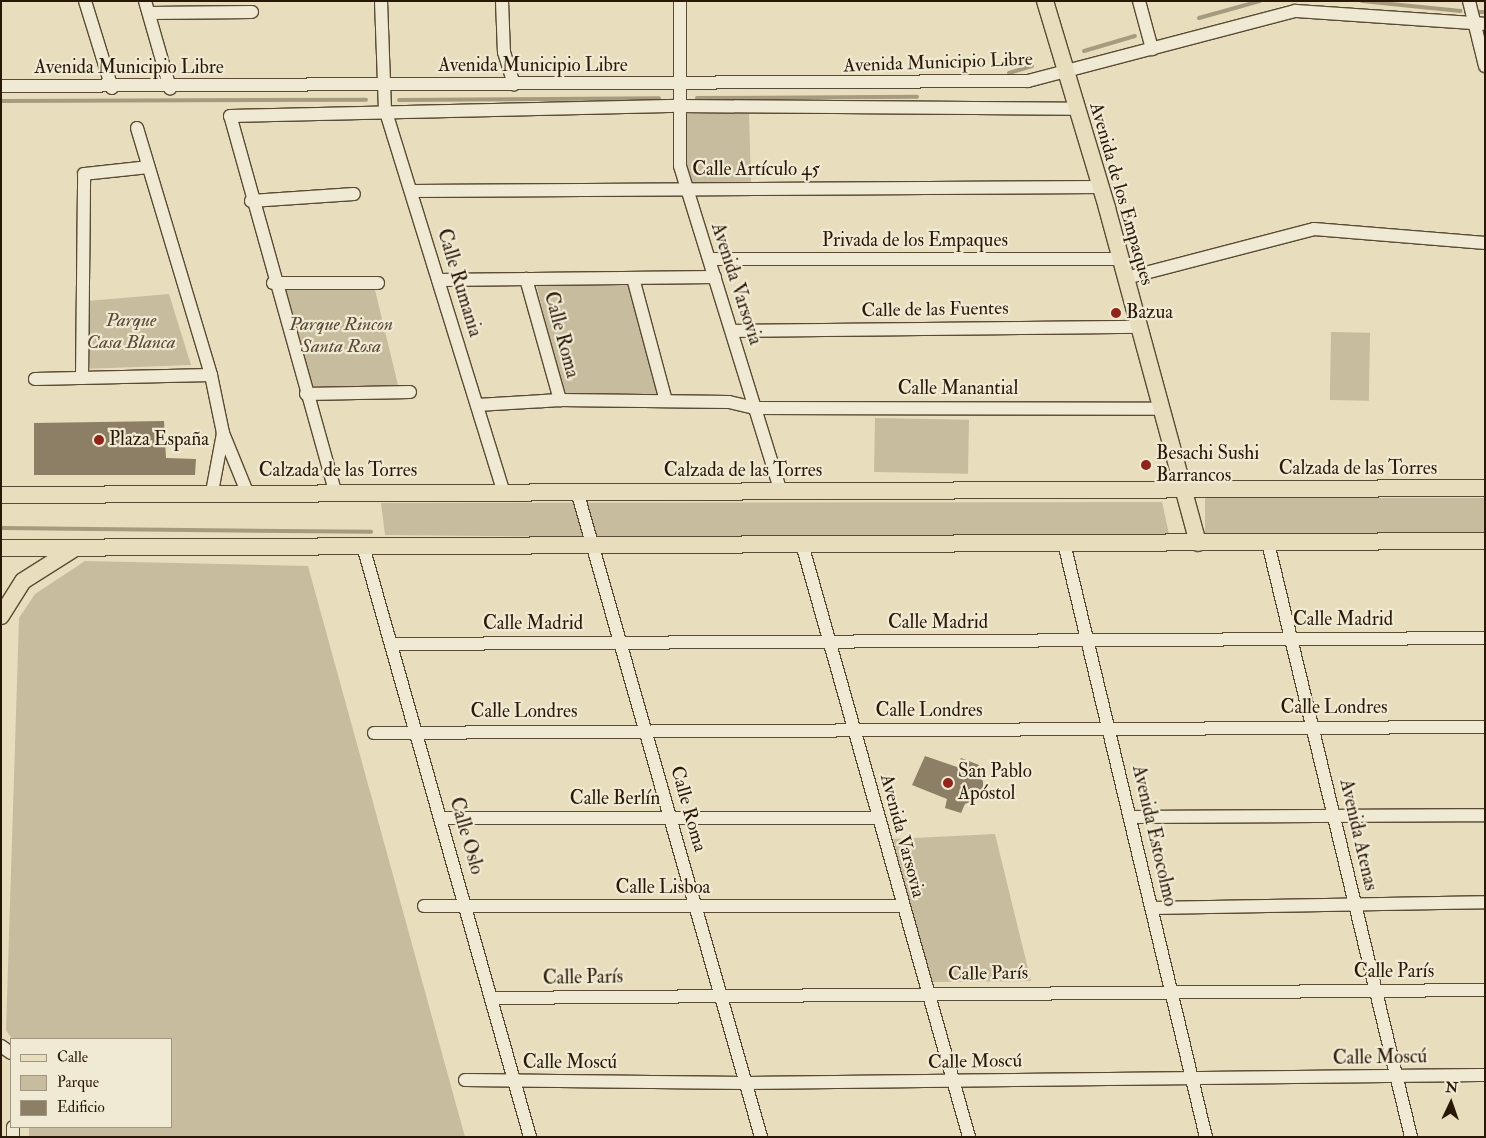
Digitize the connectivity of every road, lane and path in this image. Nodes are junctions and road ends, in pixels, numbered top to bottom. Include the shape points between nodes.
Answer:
1 (85, 1) edge
2 (380, 1) edge
3 (502, 1) edge
4 (680, 1) edge
5 (1045, 1) edge
6 (1139, 1) edge
7 (1469, 1) edge
8 (147, 7) edge
9 (252, 12) dead end
10 (1480, 24) edge
11 (1152, 49) junction
12 (1485, 66) edge
13 (1065, 74) junction
14 (680, 84) junction
15 (514, 85) junction
16 (1, 86) edge
17 (382, 86) junction
18 (112, 88) junction
19 (170, 88) junction
20 (680, 106) junction
21 (1076, 109) junction
22 (385, 110) junction
23 (137, 128) dead end
24 (148, 168) junction
25 (1101, 187) junction
26 (686, 189) junction
27 (410, 190) junction
28 (354, 194) dead end
29 (251, 201) junction
30 (1485, 243) edge
31 (710, 259) junction
32 (1121, 259) junction
33 (715, 277) junction
34 (633, 278) junction
35 (1126, 278) junction
36 (526, 279) junction
37 (438, 280) junction
38 (273, 283) junction
39 (378, 283) dead end
40 (1138, 327) junction
41 (732, 331) junction
42 (211, 375) junction
43 (82, 378) junction
44 (35, 380) dead end
45 (410, 392) dead end
46 (306, 394) junction
47 (560, 400) junction
48 (666, 401) junction
49 (476, 405) junction
50 (756, 408) junction
51 (1161, 409) junction
52 (223, 433) junction
53 (1485, 488) edge
54 (1183, 489) junction
55 (335, 491) junction
56 (503, 491) junction
57 (577, 491) junction
58 (212, 492) junction
59 (247, 492) junction
60 (781, 492) junction
61 (1, 494) edge
62 (1485, 540) edge
63 (1268, 543) junction
64 (802, 544) junction
65 (1064, 544) junction
66 (1198, 544) junction
67 (590, 545) junction
68 (363, 546) junction
69 (1, 548) edge
70 (76, 548) junction
71 (1, 616) edge
72 (1485, 638) edge
73 (1291, 639) junction
74 (1087, 641) junction
75 (619, 642) junction
76 (829, 642) junction
77 (392, 644) junction
78 (1485, 726) edge
79 (1313, 727) junction
80 (1108, 728) junction
81 (854, 730) junction
82 (416, 731) junction
83 (646, 731) junction
84 (374, 733) dead end
85 (1485, 815) edge
86 (1334, 816) junction
87 (442, 818) junction
88 (671, 818) junction
89 (877, 818) junction
90 (1130, 818) junction
91 (1485, 902) edge
92 (1355, 904) junction
93 (424, 906) dead end
94 (466, 906) junction
95 (696, 906) junction
96 (902, 906) junction
97 (1152, 908) junction
98 (1485, 990) edge
99 (1172, 991) junction
100 (1376, 991) junction
101 (926, 994) junction
102 (721, 996) junction
103 (492, 998) junction
104 (1485, 1075) edge
105 (1397, 1076) junction
106 (1192, 1078) junction
107 (465, 1080) dead end
108 (953, 1081) junction
109 (515, 1082) junction
110 (746, 1083) junction
111 (530, 1137) edge
112 (761, 1137) edge
113 (969, 1137) edge
114 (1206, 1137) edge
115 (1411, 1137) edge

1 - 18 street
2 - 17 street, Calle Rumania
3 - 15 street via 504,52
4 - 14 street, Avenida Varsovia
5 - 13 main road, Avenida de los Empaques
6 - 11 street
7 - 10 street
8 - 9 street
8 - 19 street
10 - 11 street, Avenida Municipio Libre via 1295,11
10 - 12 street
11 - 13 street, Avenida Municipio Libre
13 - 14 street, Avenida Municipio Libre via 1028,81
13 - 21 main road, Avenida de los Empaques
14 - 15 street, Avenida Municipio Libre
14 - 20 street, Avenida Varsovia
15 - 17 street, Avenida Municipio Libre
16 - 18 street, Avenida Municipio Libre
17 - 19 street, Avenida Municipio Libre
17 - 22 street, Calle Rumania
18 - 19 street, Avenida Municipio Libre
20 - 21 street
20 - 22 street
20 - 26 street, Avenida Varsovia via 680,166
21 - 25 main road, Avenida de los Empaques
22 - 27 street, Calle Rumania
22 - 29 street via 230,116
23 - 24 street
24 - 42 street
24 - 43 street via 84,174
25 - 26 street, Calle Artículo 45
25 - 32 main road, Avenida de los Empaques
26 - 27 street, Calle Artículo 45
26 - 31 street, Avenida Varsovia
27 - 37 street, Calle Rumania
28 - 29 street
29 - 38 street
30 - 35 street via 1314,229
31 - 32 street, Privada de los Empaques
31 - 33 street, Avenida Varsovia
32 - 35 main road, Avenida de los Empaques
33 - 34 street
33 - 41 street, Avenida Varsovia
34 - 36 street
34 - 48 street
35 - 40 main road, Avenida de los Empaques
36 - 37 street
36 - 47 street, Calle Roma
37 - 49 street, Calle Rumania
38 - 39 street
38 - 46 street
40 - 41 street, Calle de las Fuentes
40 - 51 main road, Avenida de los Empaques
41 - 50 street, Avenida Varsovia
42 - 43 street
42 - 52 street
43 - 44 street
45 - 46 street
46 - 55 street
47 - 48 street, Calle Manantial
47 - 49 street, Calle Manantial
48 - 50 street, Calle Manantial via 729,402
49 - 56 street, Calle Rumania
50 - 51 street, Calle Manantial
50 - 60 street, Avenida Varsovia
51 - 54 main road, Avenida de los Empaques
52 - 58 street
52 - 59 street
53 - 54 main road, Calzada de las Torres
54 - 60 main road, Calzada de las Torres
54 - 66 main road, Avenida de los Empaques
55 - 56 main road, Calzada de las Torres
55 - 59 main road, Calzada de las Torres
56 - 57 main road, Calzada de las Torres
57 - 60 main road, Calzada de las Torres
57 - 67 street, Calle Roma
58 - 59 main road, Calzada de las Torres
58 - 61 main road, Calzada de las Torres
62 - 63 main road
63 - 66 main road
63 - 73 street, Avenida Atenas
64 - 65 main road
64 - 67 main road
64 - 76 street, Avenida Varsovia
65 - 66 main road
65 - 74 street, Avenida Estocolmo
67 - 68 main road
67 - 75 street, Calle Roma
68 - 70 main road
68 - 77 street, Calle Oslo
69 - 70 main road
70 - 71 main road via 23,581
72 - 73 street, Calle Madrid
73 - 74 street, Calle Madrid
73 - 79 street, Avenida Atenas
74 - 76 street, Calle Madrid
74 - 80 street, Avenida Estocolmo
75 - 76 street, Calle Madrid
75 - 77 street, Calle Madrid
75 - 83 street, Calle Roma
76 - 81 street, Avenida Varsovia
77 - 82 street, Calle Oslo
78 - 79 street, Calle Londres
79 - 80 street, Calle Londres
79 - 86 street, Avenida Atenas
80 - 81 street, Calle Londres
80 - 90 street, Avenida Estocolmo
81 - 83 street, Calle Londres
81 - 89 street, Avenida Varsovia
82 - 83 street, Calle Londres
82 - 84 street, Calle Londres
82 - 87 street, Calle Oslo
83 - 88 street, Calle Roma
85 - 86 street
86 - 90 street
86 - 92 street, Avenida Atenas
87 - 88 street, Calle Berlín
87 - 94 street, Calle Oslo
88 - 89 street, Calle Berlín
88 - 95 street, Calle Roma
89 - 96 street, Avenida Varsovia
90 - 97 street, Avenida Estocolmo
91 - 92 street
92 - 97 street
92 - 100 street, Avenida Atenas
93 - 94 street, Calle Lisboa
94 - 95 street, Calle Lisboa
94 - 103 street, Calle Oslo
95 - 96 street, Calle Lisboa
95 - 102 street, Calle Roma
96 - 101 street, Avenida Varsovia
97 - 99 street, Avenida Estocolmo
98 - 100 street, Calle París
99 - 100 street, Calle París
99 - 101 street, Calle París
99 - 106 street, Avenida Estocolmo
100 - 105 street, Avenida Atenas
101 - 102 street, Calle París
101 - 108 street, Avenida Varsovia
102 - 103 street, Calle París
102 - 110 street, Calle Roma
103 - 109 street, Calle Oslo
104 - 105 street, Calle Moscú
105 - 106 street, Calle Moscú
105 - 115 street, Avenida Atenas
106 - 108 street, Calle Moscú
106 - 114 street, Avenida Estocolmo
107 - 109 street, Calle Moscú
108 - 110 street, Calle Moscú
108 - 113 street, Avenida Varsovia
109 - 110 street, Calle Moscú
109 - 111 street, Calle Oslo
110 - 112 street, Calle Roma

